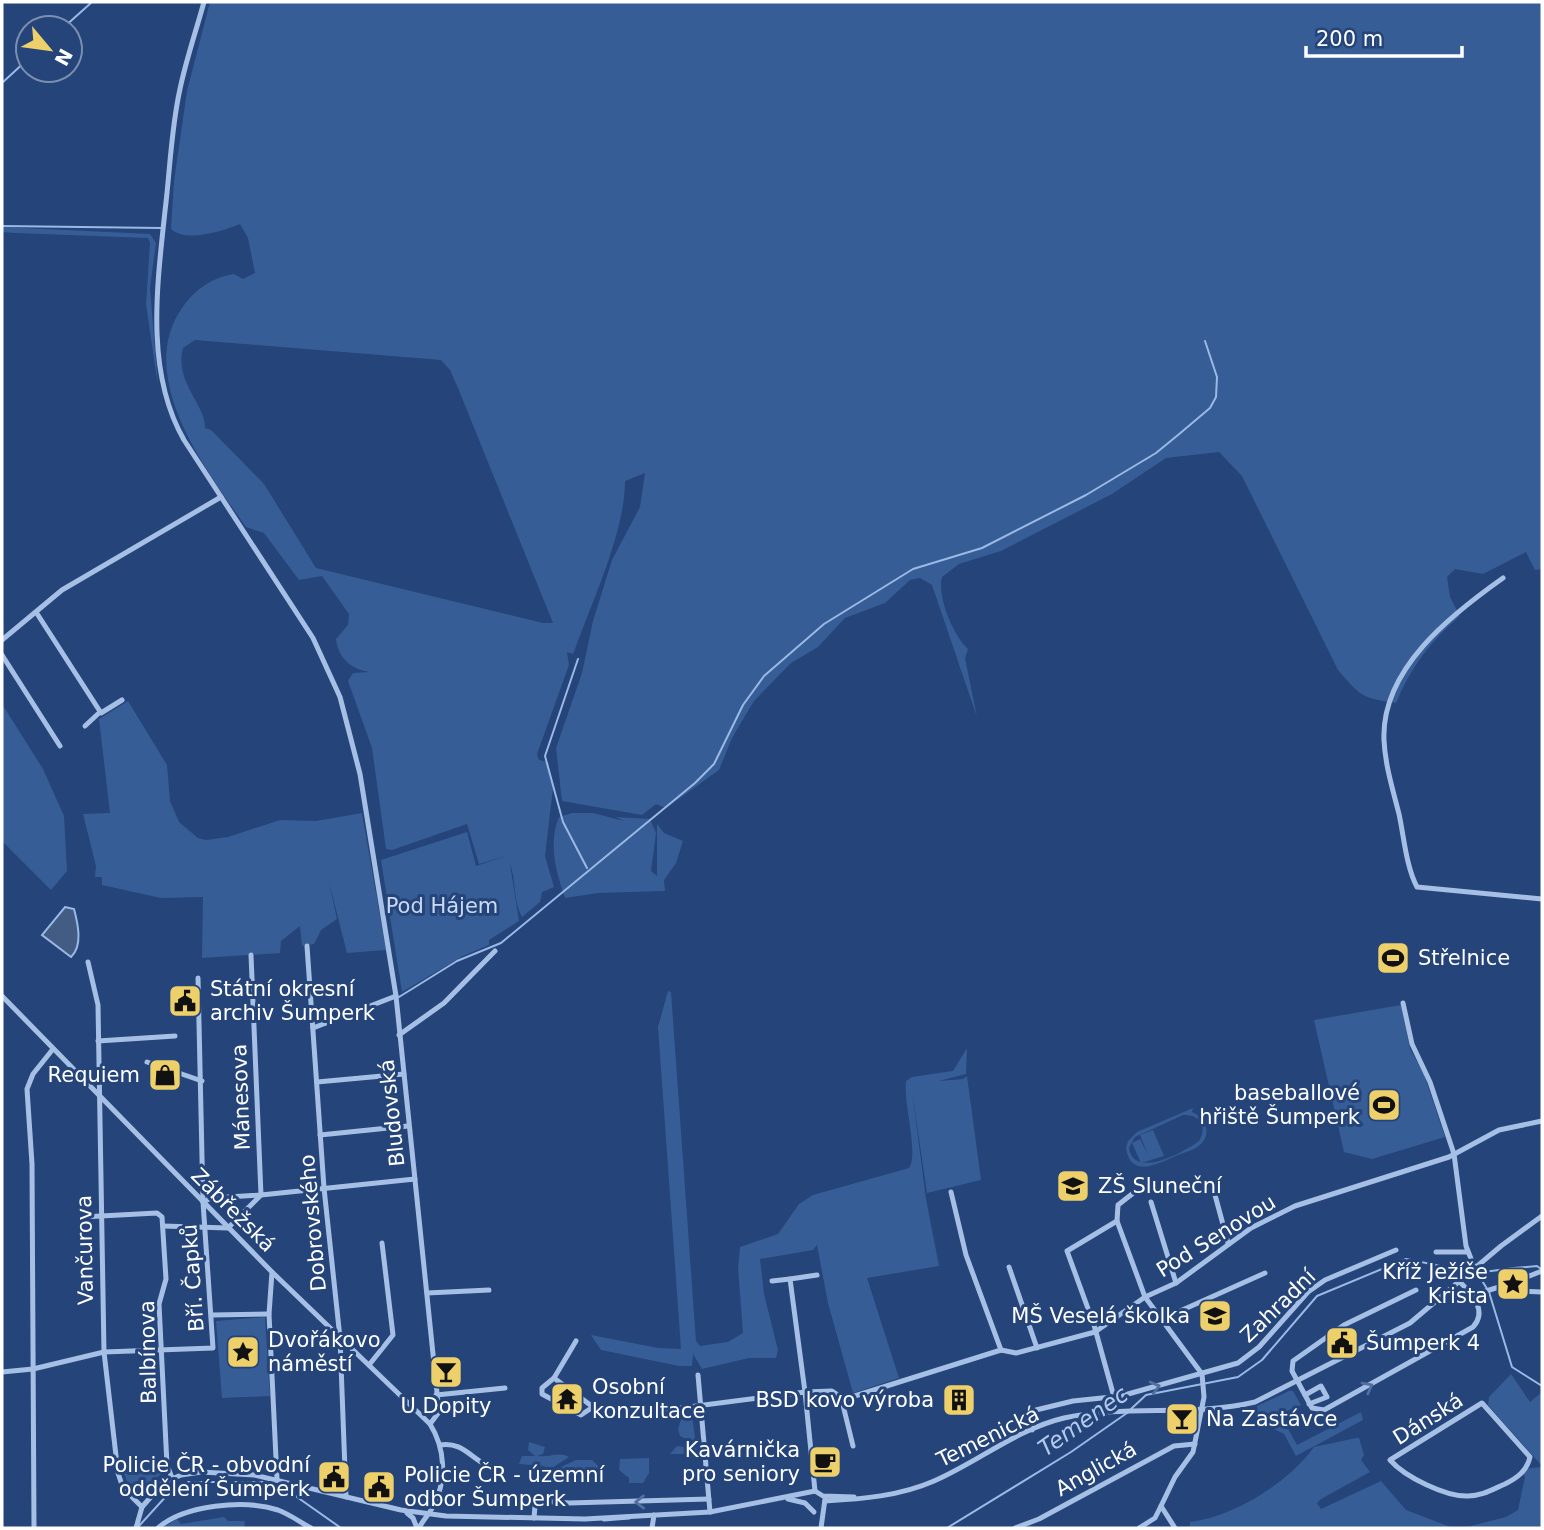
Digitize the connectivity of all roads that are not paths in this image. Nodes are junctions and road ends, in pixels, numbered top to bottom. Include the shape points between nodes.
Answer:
1 (204, 2) edge
2 (221, 497) junction
3 (1503, 578) dead end
4 (36, 612) junction
5 (2, 640) edge
6 (2, 655) edge
7 (122, 700) dead end
8 (100, 712) junction
9 (85, 726) dead end
10 (60, 746) dead end
11 (1542, 899) edge
12 (307, 946) dead end
13 (495, 951) dead end
14 (251, 955) dead end
15 (88, 962) dead end
16 (198, 978) dead end
17 (2, 996) edge
18 (396, 996) junction
19 (1403, 1003) dead end
20 (313, 1028) junction
21 (399, 1035) junction
22 (175, 1036) dead end
23 (98, 1041) junction
24 (53, 1049) junction
25 (147, 1062) dead end
26 (404, 1074) junction
27 (201, 1081) junction
28 (317, 1082) junction
29 (97, 1095) junction
30 (1542, 1121) edge
31 (408, 1126) junction
32 (320, 1135) junction
33 (1454, 1154) junction
34 (415, 1179) junction
35 (1140, 1187) dead end
36 (324, 1188) junction
37 (951, 1192) dead end
38 (261, 1195) junction
39 (1215, 1195) dead end
40 (202, 1202) junction
41 (1151, 1202) dead end
42 (100, 1216) junction
43 (1542, 1216) edge
44 (82, 1217) dead end
45 (1116, 1221) junction
46 (163, 1226) junction
47 (206, 1228) junction
48 (228, 1228) junction
49 (382, 1243) dead end
50 (1228, 1243) junction
51 (1396, 1250) dead end
52 (1436, 1252) dead end
53 (1467, 1252) junction
54 (1009, 1267) dead end
55 (1474, 1270) junction
56 (272, 1272) junction
57 (1542, 1272) edge
58 (1265, 1273) dead end
59 (817, 1275) dead end
60 (790, 1279) junction
61 (1462, 1280) junction
62 (772, 1281) dead end
63 (1176, 1283) junction
64 (1508, 1284) junction
65 (489, 1290) dead end
66 (1416, 1290) dead end
67 (1542, 1292) edge
68 (426, 1293) junction
69 (1473, 1295) junction
70 (1145, 1297) junction
71 (269, 1314) junction
72 (212, 1315) junction
73 (1160, 1320) junction
74 (1095, 1332) junction
75 (340, 1338) junction
76 (576, 1341) dead end
77 (1037, 1348) junction
78 (161, 1350) junction
79 (1001, 1350) junction
80 (104, 1352) junction
81 (369, 1365) junction
82 (33, 1369) junction
83 (2, 1372) edge
84 (698, 1375) dead end
85 (1200, 1375) junction
86 (554, 1378) junction
87 (1297, 1381) junction
88 (505, 1388) dead end
89 (805, 1392) junction
90 (436, 1395) junction
91 (1305, 1395) junction
92 (1114, 1397) junction
93 (842, 1400) junction
94 (1309, 1404) junction
95 (700, 1406) junction
96 (593, 1407) junction
97 (1202, 1409) junction
98 (430, 1424) junction
99 (1032, 1430) junction
100 (1195, 1444) junction
101 (440, 1445) junction
102 (853, 1446) dead end
103 (1390, 1460) joint
104 (499, 1469) dead end
105 (172, 1478) junction
106 (277, 1479) junction
107 (815, 1492) junction
108 (807, 1496) junction
109 (346, 1497) junction
110 (437, 1498) junction
111 (785, 1498) junction
112 (709, 1499) junction
113 (824, 1499) junction
114 (805, 1503) junction
115 (1161, 1506) junction
116 (142, 1507) junction
117 (401, 1510) junction
118 (821, 1510) junction
119 (710, 1512) junction
120 (814, 1512) junction
121 (428, 1514) junction
122 (654, 1515) junction
123 (446, 1516) junction
124 (534, 1518) junction
125 (136, 1526) edge
126 (34, 1528) edge
127 (158, 1528) edge
128 (311, 1528) edge
129 (418, 1528) edge
130 (652, 1528) edge
131 (819, 1528) edge
132 (1015, 1528) edge
133 (1139, 1528) edge
134 (1175, 1528) edge

1 - 2 street, Bludovská via 180,90 156,302 163,383 171,414
2 - 4 street via 62,590
2 - 18 street, Bludovská via 296,609 340,697 360,774
3 - 11 street via 1457,611 1402,674 1384,739 1418,887
4 - 5 street
4 - 8 street
6 - 10 street
7 - 8 street
8 - 9 street
12 - 20 street, Dobrovského
13 - 21 street via 444,1003
14 - 38 street, Mánesova
15 - 23 street, Vančurova via 99,1005
16 - 27 street, Bří. Čapků
17 - 24 street, Zábřežská
18 - 20 street
18 - 21 street, Bludovská
19 - 33 street via 1412,1044
20 - 28 street, Dobrovského
21 - 26 street, Bludovská
22 - 23 street
23 - 29 street, Vančurova
24 - 29 street, Zábřežská
24 - 82 street via 27,1089
25 - 27 street
26 - 28 street
26 - 31 street, Bludovská
27 - 40 street, Bří. Čapků
28 - 32 street, Dobrovského
29 - 40 street, Zábřežská
29 - 42 street, Vančurova
30 - 33 street, Pod Senovou via 1499,1130
31 - 32 street
31 - 34 street, Bludovská
32 - 36 street, Dobrovského
33 - 50 street, Pod Senovou via 1296,1206
33 - 53 street
34 - 36 street
34 - 68 street, Bludovská
35 - 45 street via 1115,1208
36 - 38 street
36 - 75 street, Dobrovského
37 - 79 street via 966,1255
38 - 40 street
38 - 48 street
39 - 50 street
40 - 47 street, Bří. Čapků
40 - 48 street, Zábřežská
41 - 63 street
42 - 44 street
42 - 46 street via 157,1213
42 - 80 street, Vančurova
43 - 55 street, Temenická
45 - 70 street
45 - 74 street via 1067,1251
46 - 47 street
46 - 78 street, Balbínova via 166,1279 159,1304
47 - 48 street
47 - 72 street, Bří. Čapků
48 - 56 street, Zábřežská
49 - 81 street via 393,1335
50 - 63 street, Pod Senovou
51 - 85 street, Zahradní via 1325,1280 1248,1356
52 - 53 street
53 - 55 street
54 - 77 street
55 - 61 street, Temenická
56 - 71 street
56 - 75 street, Zábřežská
57 - 64 street
58 - 73 street
59 - 60 street
60 - 62 street
60 - 89 street
61 - 69 street
61 - 87 street, Temenická via 1410,1323
63 - 70 street, Pod Senovou
64 - 67 street via 1521,1291
64 - 69 street
65 - 68 street
66 - 87 street via 1344,1325 1298,1356 1291,1366
68 - 90 street, Bludovská
94 -> 69 street via 1324,1410 1473,1327 1478,1320
70 - 73 street
70 - 74 street, Pod Senovou
71 - 72 street
71 - 106 street
72 - 78 street, Bří. Čapků via 213,1348
73 - 85 street
74 - 77 street, Pod Senovou
74 - 92 street
75 - 81 street, Zábřežská
75 - 109 street, Dobrovského
76 - 86 street
77 - 79 street, Pod Senovou via 1014,1354
78 - 80 street
78 - 105 street, Balbínova via 167,1465
79 - 93 street, Pod Senovou
80 - 82 street
80 - 116 street, Vančurova via 118,1474 123,1488
81 - 98 street, Zábřežská
82 - 83 street
82 - 126 street
84 - 95 street
92 -> 85 street, Zahradní
85 - 97 street
86 - 96 street
86 - 96 street via 543,1385 542,1394 581,1415
87 - 91 street
87 - 97 street, Temenická via 1255,1402
88 - 90 street
89 - 93 street via 832,1391
89 - 95 street
89 - 107 street
90 - 98 street, Bludovská via 439,1415
91 - 94 street
91 - 94 street via 1321,1386 1327,1397
92 - 99 street, Zahradní via 1036,1410
93 - 102 street
95 - 96 street
95 - 112 street
97 - 99 street, Temenická via 1062,1419
97 - 100 street
98 - 101 street, Zábřežská
99 - 113 street, Temenická via 935,1481 902,1492
100 - 115 street
100 - 132 street, Anglická via 1174,1446 1133,1465
101 - 104 street via 458,1445 486,1466
101 - 110 street via 443,1471
103 - 103 street, Dánská via 1482,1403 1530,1457 1513,1480 1467,1496 1406,1475
105 - 106 street via 201,1472
105 - 116 street
106 - 109 street
107 - 108 street
107 - 113 street, Temenická
108 - 111 street
108 - 114 street
109 - 117 street
110 - 121 street
110 - 123 street
111 - 114 street
111 - 119 street
112 - 119 street
112 -> 124 street via 540,1501
113 - 118 street
114 - 120 street
115 - 133 street via 1155,1518
115 - 134 street
116 - 125 street
117 - 121 street
117 - 129 street
118 - 120 street
118 - 131 street
119 - 122 street
120 - 131 street
121 - 123 street
121 - 129 street
122 - 124 street
122 - 130 street
123 - 124 street
127 - 128 street via 191,1509 250,1506 280,1511

